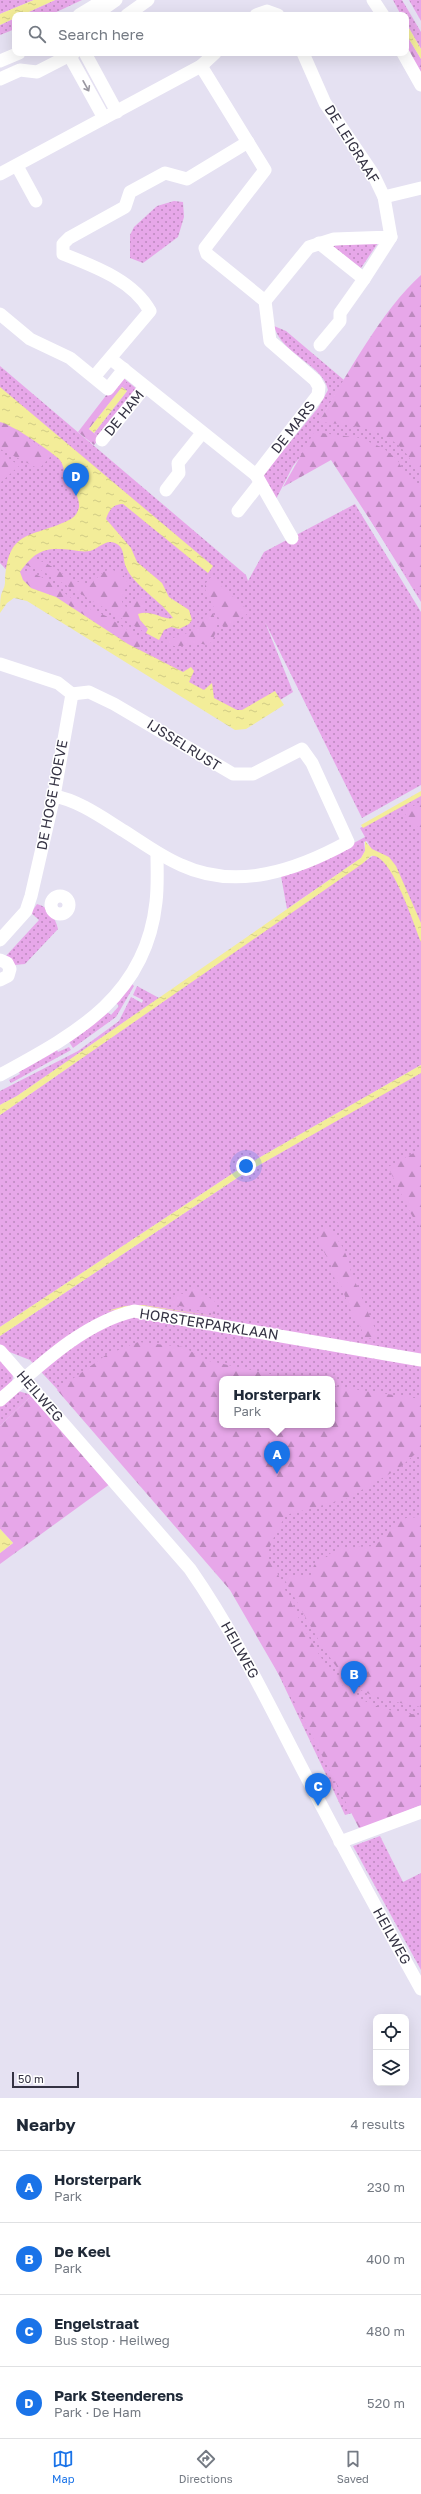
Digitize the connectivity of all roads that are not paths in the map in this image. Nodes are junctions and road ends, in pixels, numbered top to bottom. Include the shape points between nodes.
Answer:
1 (104, 0) edge
2 (116, 0) edge
3 (148, 0) edge
4 (373, 0) edge
5 (84, 12) edge
6 (98, 12) edge
7 (131, 12) edge
8 (381, 12) edge
9 (12, 46) edge
10 (0, 51) edge
11 (12, 56) edge
12 (66, 56) edge
13 (71, 56) edge
14 (87, 56) edge
15 (212, 56) edge
16 (304, 56) edge
17 (404, 56) edge
18 (0, 60) edge
19 (201, 66) junction
20 (0, 79) edge
21 (421, 85) edge
22 (117, 112) junction
23 (99, 121) junction
24 (248, 142) junction
25 (17, 166) junction
26 (0, 174) edge
27 (421, 188) edge
28 (384, 197) junction
29 (36, 201) dead end
30 (391, 237) junction
31 (318, 243) junction
32 (364, 279) junction
33 (265, 302) junction
34 (0, 314) edge
35 (320, 346) dead end
36 (111, 359) junction
37 (124, 369) junction
38 (94, 377) junction
39 (145, 386) junction
40 (202, 433) junction
41 (102, 440) dead end
42 (258, 479) junction
43 (166, 490) dead end
44 (238, 511) dead end
45 (292, 538) dead end
46 (0, 664) edge
47 (72, 694) junction
48 (54, 796) junction
49 (157, 853) junction
50 (31, 896) junction
51 (51, 901) dead end
52 (0, 940) edge
53 (0, 960) edge
54 (0, 980) edge
55 (0, 1075) edge
56 (0, 1351) edge
57 (421, 1360) edge
58 (25, 1379) junction
59 (0, 1400) edge
60 (421, 1812) edge
61 (340, 1842) junction
62 (421, 1989) edge

1 - 5 street
2 - 6 street
3 - 7 street
4 - 8 street
9 - 10 street
11 - 18 street
12 - 20 street via 37,72 20,70
13 -> 23 street
14 - 22 street
15 - 19 street
16 - 28 street, DE LEIGRAAF via 325,103 373,174
17 - 21 street
19 - 22 street
19 - 24 street
22 - 23 street
23 - 25 street
24 - 33 street via 265,170 205,248 208,254
24 - 36 street via 187,179 165,173 130,192 125,208 69,238 63,244 63,254 109,272 146,303 150,311
25 - 26 street
25 - 29 street
27 - 28 street
28 - 30 street, DE LEIGRAAF
30 - 31 street via 334,239
30 - 32 street
31 - 32 street
31 - 33 street via 308,247
32 - 35 street via 340,313 340,321
33 - 42 street, DE MARS via 270,341 316,380 319,387 318,395
34 - 38 street via 30,338 70,358
36 - 37 street
36 - 38 street
37 - 38 street via 108,389
37 - 39 street
39 - 40 street
39 - 41 street, DE HAM
40 - 42 street
40 - 43 street via 178,463 180,473
42 - 44 street, DE MARS
42 - 45 street
46 - 47 street via 58,683
47 - 48 street, DE HOGE HOEVE
47 - 49 street, IJSSELRUST via 89,692 114,704 233,774 253,774 302,749 312,763 348,842 307,863 276,873 246,877 208,874 182,866
48 - 49 street, IJSSELRUST via 62,797 95,814
48 - 50 street, DE HOGE HOEVE
49 - 55 street via 154,915 142,953 120,990 100,1012 77,1031
50 - 51 street
50 - 52 street, DE HOGE HOEVE via 26,911
53 - 54 street via 7,963 10,970 8,976
56 - 58 street, HEILWEG
57 - 58 street, HORSTERPARKLAAN via 134,1311 110,1318 95,1327 59,1351
58 - 59 street, HORSTERPARKLAAN
58 - 61 street, HEILWEG via 190,1569 214,1603
60 - 61 street
61 - 62 street, HEILWEG

